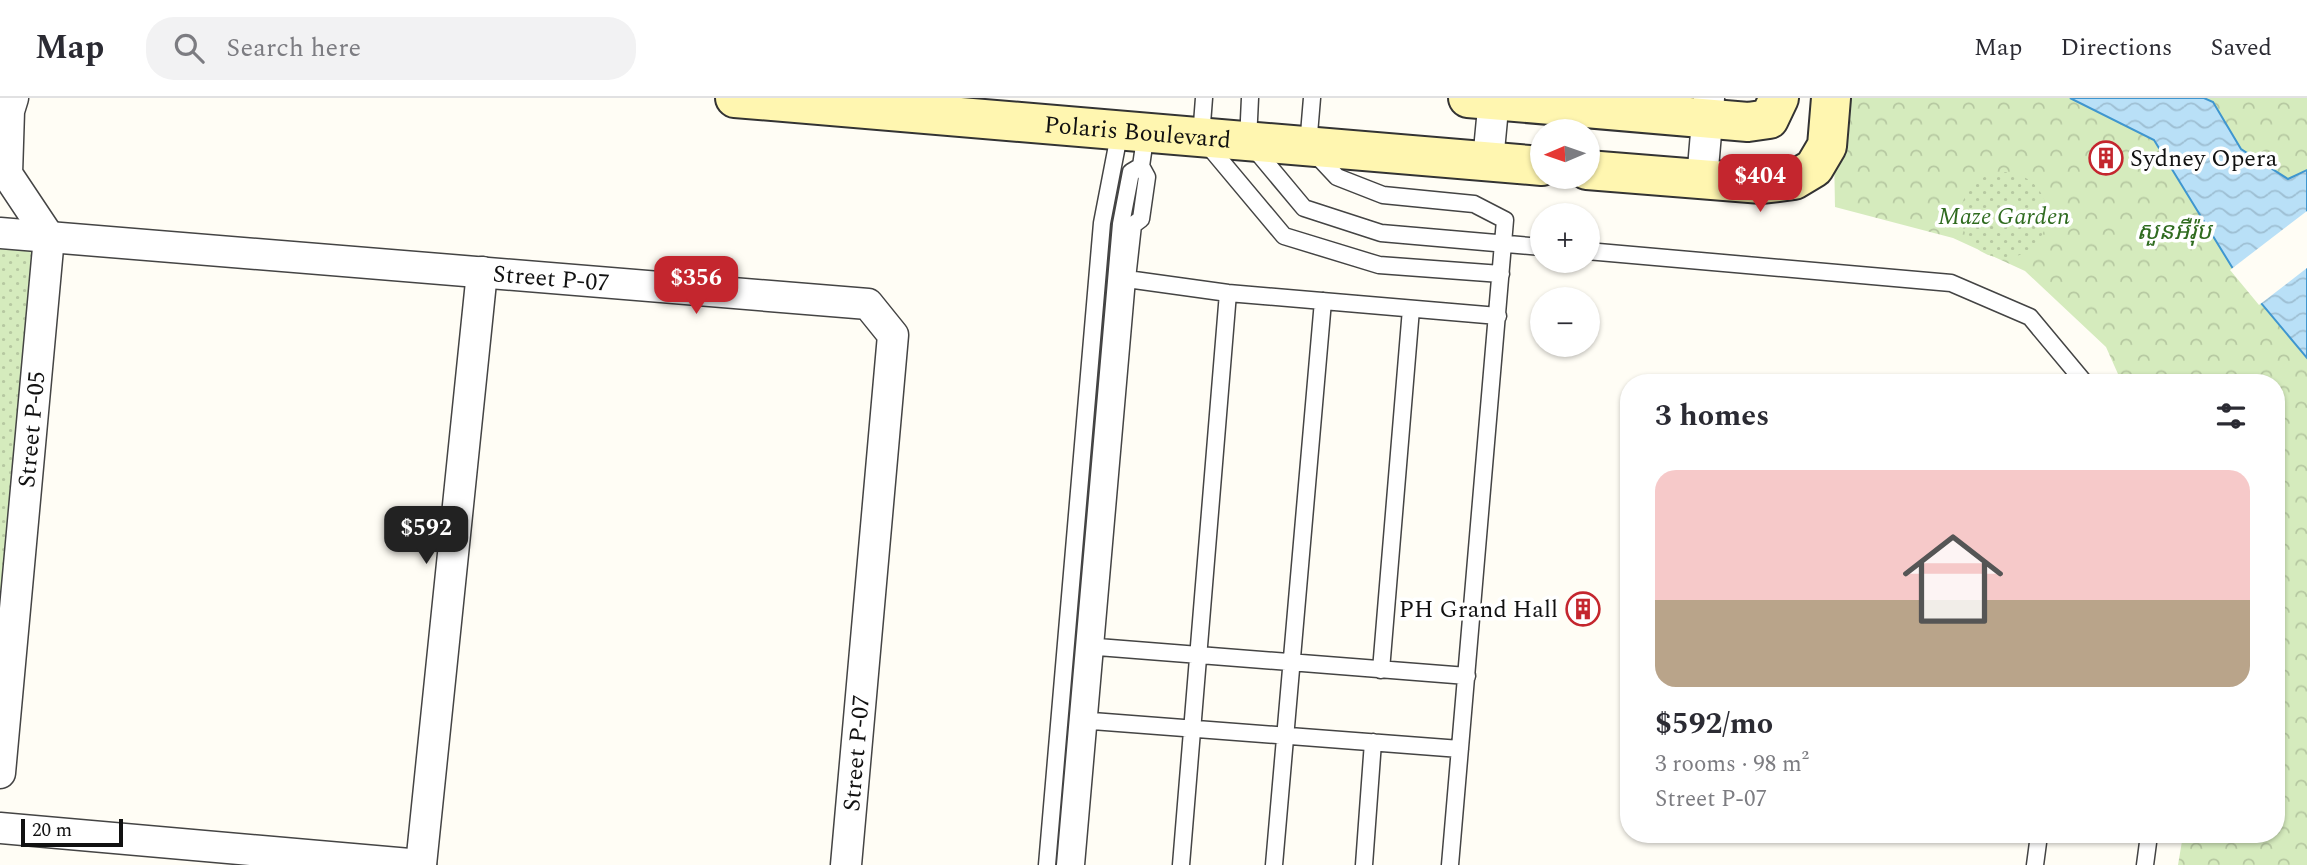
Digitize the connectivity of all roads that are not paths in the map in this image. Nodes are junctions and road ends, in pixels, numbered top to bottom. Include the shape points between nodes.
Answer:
1 (735, 98) edge
2 (1204, 98) edge
3 (1250, 98) edge
4 (1312, 98) edge
5 (1779, 98) edge
6 (1831, 98) edge
7 (1485, 99) edge
8 (7, 106) edge
9 (1708, 108) edge
10 (1201, 137) junction
11 (1248, 141) junction
12 (1131, 146) junction
13 (1308, 146) junction
14 (1488, 161) junction
15 (1530, 165) edge
16 (1600, 171) edge
17 (1702, 180) junction
18 (1127, 225) junction
19 (0, 233) edge
20 (49, 237) junction
21 (1503, 243) junction
22 (1530, 246) edge
23 (1600, 252) edge
24 (482, 272) junction
25 (1501, 274) junction
26 (1128, 279) junction
27 (1228, 293) junction
28 (1323, 301) junction
29 (1412, 309) junction
30 (1498, 316) junction
31 (2078, 374) edge
32 (1067, 645) junction
33 (1090, 646) junction
34 (1199, 656) junction
35 (1291, 663) junction
36 (1381, 670) junction
37 (1467, 676) junction
38 (1060, 719) junction
39 (1083, 720) junction
40 (1192, 728) junction
41 (1285, 735) junction
42 (1373, 742) junction
43 (1460, 748) junction
44 (0, 773) edge
45 (0, 828) edge
46 (2038, 843) edge
47 (2148, 843) edge
48 (421, 865) edge
49 (846, 865) edge
50 (1047, 865) edge
51 (1065, 865) edge
52 (1076, 865) edge
53 (1181, 865) edge
54 (1274, 865) edge
55 (1364, 865) edge
56 (1450, 865) edge
57 (2035, 865) edge
58 (2145, 865) edge

1 - 12 street, Polaris Boulevard
2 - 10 lane
3 - 11 lane
4 - 13 lane
5 - 9 street via 1769,119 1748,122
6 - 17 street via 1827,146 1814,168 1794,180 1762,184
7 - 9 street
7 - 14 street
8 - 20 street via 7,173
9 - 17 street
10 - 11 street, Polaris Boulevard
10 - 12 street, Polaris Boulevard
10 - 25 lane via 1284,236 1379,265
11 - 13 street, Polaris Boulevard
11 - 21 lane via 1304,208 1381,233
12 - 18 lane
12 - 32 lane via 1105,166 1098,213 1102,223
13 - 14 street, Polaris Boulevard
13 - 21 lane via 1337,177 1383,195 1474,204 1505,220
14 - 15 street, Polaris Boulevard
16 - 17 street
18 - 26 lane
18 - 33 lane
19 - 20 street, Street P-07
20 - 24 street, Street P-07
20 - 44 street, Street P-05
21 - 22 lane
21 - 25 lane
23 - 31 lane via 1951,283 2030,317
24 - 48 street
24 - 49 street, Street P-07 via 868,304 893,335
25 - 30 lane
26 - 27 lane
26 - 33 lane
27 - 28 lane
27 - 34 lane
28 - 29 lane
28 - 35 lane
29 - 30 lane
29 - 36 lane
30 - 37 lane
32 - 33 lane
32 - 38 lane
33 - 34 lane
33 - 39 lane
34 - 35 lane
34 - 40 lane
35 - 36 lane
35 - 41 lane
36 - 37 lane
37 - 43 lane
38 - 39 lane
38 - 50 lane
39 - 40 lane
39 - 51 lane
39 - 52 lane
40 - 41 lane
40 - 53 lane
41 - 42 lane
41 - 54 lane
42 - 43 lane
42 - 55 lane
43 - 56 lane
45 - 48 street
46 - 57 lane
47 - 58 lane

